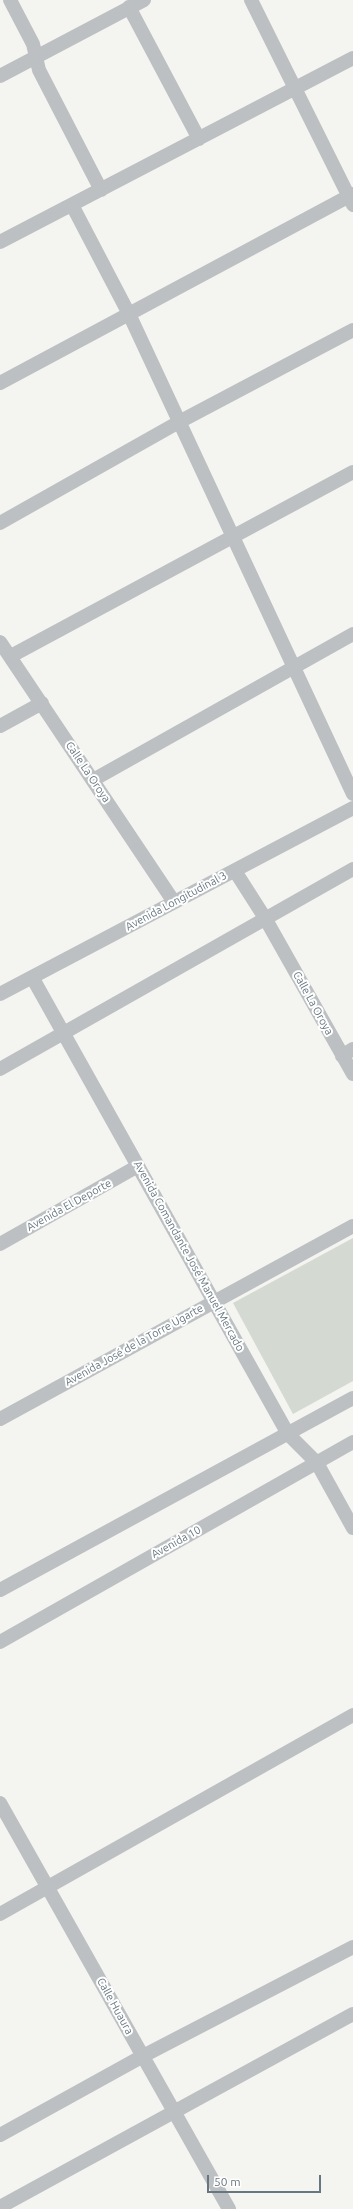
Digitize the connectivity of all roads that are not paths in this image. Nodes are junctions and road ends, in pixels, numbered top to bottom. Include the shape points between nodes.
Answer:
1 (10, 0) edge
2 (144, 0) edge
3 (251, 0) edge
4 (129, 8) junction
5 (36, 56) junction
6 (353, 58) edge
7 (0, 76) edge
8 (295, 89) junction
9 (199, 139) junction
10 (101, 190) junction
11 (352, 198) edge
12 (72, 205) junction
13 (2, 236) edge
14 (129, 314) junction
15 (353, 330) edge
16 (0, 383) edge
17 (179, 422) junction
18 (353, 472) edge
19 (0, 523) edge
20 (232, 536) junction
21 (353, 634) edge
22 (0, 642) edge
23 (11, 656) junction
24 (294, 667) junction
25 (42, 703) junction
26 (0, 726) edge
27 (93, 780) junction
28 (353, 794) edge
29 (353, 808) edge
30 (353, 869) edge
31 (235, 870) junction
32 (174, 902) junction
33 (264, 918) junction
34 (32, 977) junction
35 (2, 989) edge
36 (64, 1033) junction
37 (348, 1052) edge
38 (0, 1069) edge
39 (353, 1074) edge
40 (138, 1166) junction
41 (353, 1226) edge
42 (0, 1244) edge
43 (214, 1301) junction
44 (353, 1398) edge
45 (0, 1419) edge
46 (288, 1434) junction
47 (353, 1442) edge
48 (317, 1463) junction
49 (353, 1528) edge
50 (0, 1590) edge
51 (0, 1642) edge
52 (353, 1715) edge
53 (0, 1803) edge
54 (48, 1888) junction
55 (0, 1914) edge
56 (353, 1947) edge
57 (353, 2014) edge
58 (143, 2056) junction
59 (174, 2111) junction
60 (0, 2135) edge
61 (0, 2207) edge
62 (229, 2209) edge

1 - 5 street via 33,44
2 - 4 street
3 - 8 street
4 - 5 street
4 - 9 street
5 - 7 street
5 - 10 street via 39,70
6 - 8 street
8 - 9 street
8 - 11 street
9 - 10 street
10 - 12 street
11 - 14 street
12 - 13 street
12 - 14 street
14 - 16 street
14 - 17 street
15 - 17 street
17 - 19 street
17 - 20 street
18 - 20 street
20 - 23 street
20 - 24 street
21 - 24 street
22 - 23 street, Calle La Oroya
23 - 25 street, Calle La Oroya
24 - 27 street
24 - 28 street
25 - 26 street
25 - 27 street, Calle La Oroya
27 - 32 street, Calle La Oroya
29 - 31 street, Avenida Longitudinal 3
30 - 33 street
31 - 32 street, Avenida Longitudinal 3
31 - 33 street, Calle La Oroya
32 - 34 street, Avenida Longitudinal 3
33 - 36 street
33 - 37 street, Calle La Oroya
34 - 35 street, Avenida Longitudinal 3
34 - 36 street, Avenida Comandante José Manuel Mercado
36 - 38 street
36 - 40 street, Avenida Comandante José Manuel Mercado
37 - 39 street, Calle La Oroya
40 - 42 street, Avenida El Deporte
40 - 43 street, Avenida Comandante José Manuel Mercado
41 - 43 street, Avenida José de la Torre Ugarte
43 - 45 street, Avenida José de la Torre Ugarte
43 - 46 street, Avenida Comandante José Manuel Mercado
44 - 46 street
46 - 48 street, Avenida Comandante José Manuel Mercado
46 - 50 street
47 - 48 street, Avenida 10
48 - 49 street, Avenida Comandante José Manuel Mercado
48 - 51 street, Avenida 10
52 - 54 street
53 - 54 street, Calle Huaura
54 - 55 street
54 - 58 street, Calle Huaura
56 - 58 street
57 - 59 street
58 - 59 street, Calle Huaura
58 - 60 street
59 - 61 street
59 - 62 street, Calle Huaura

